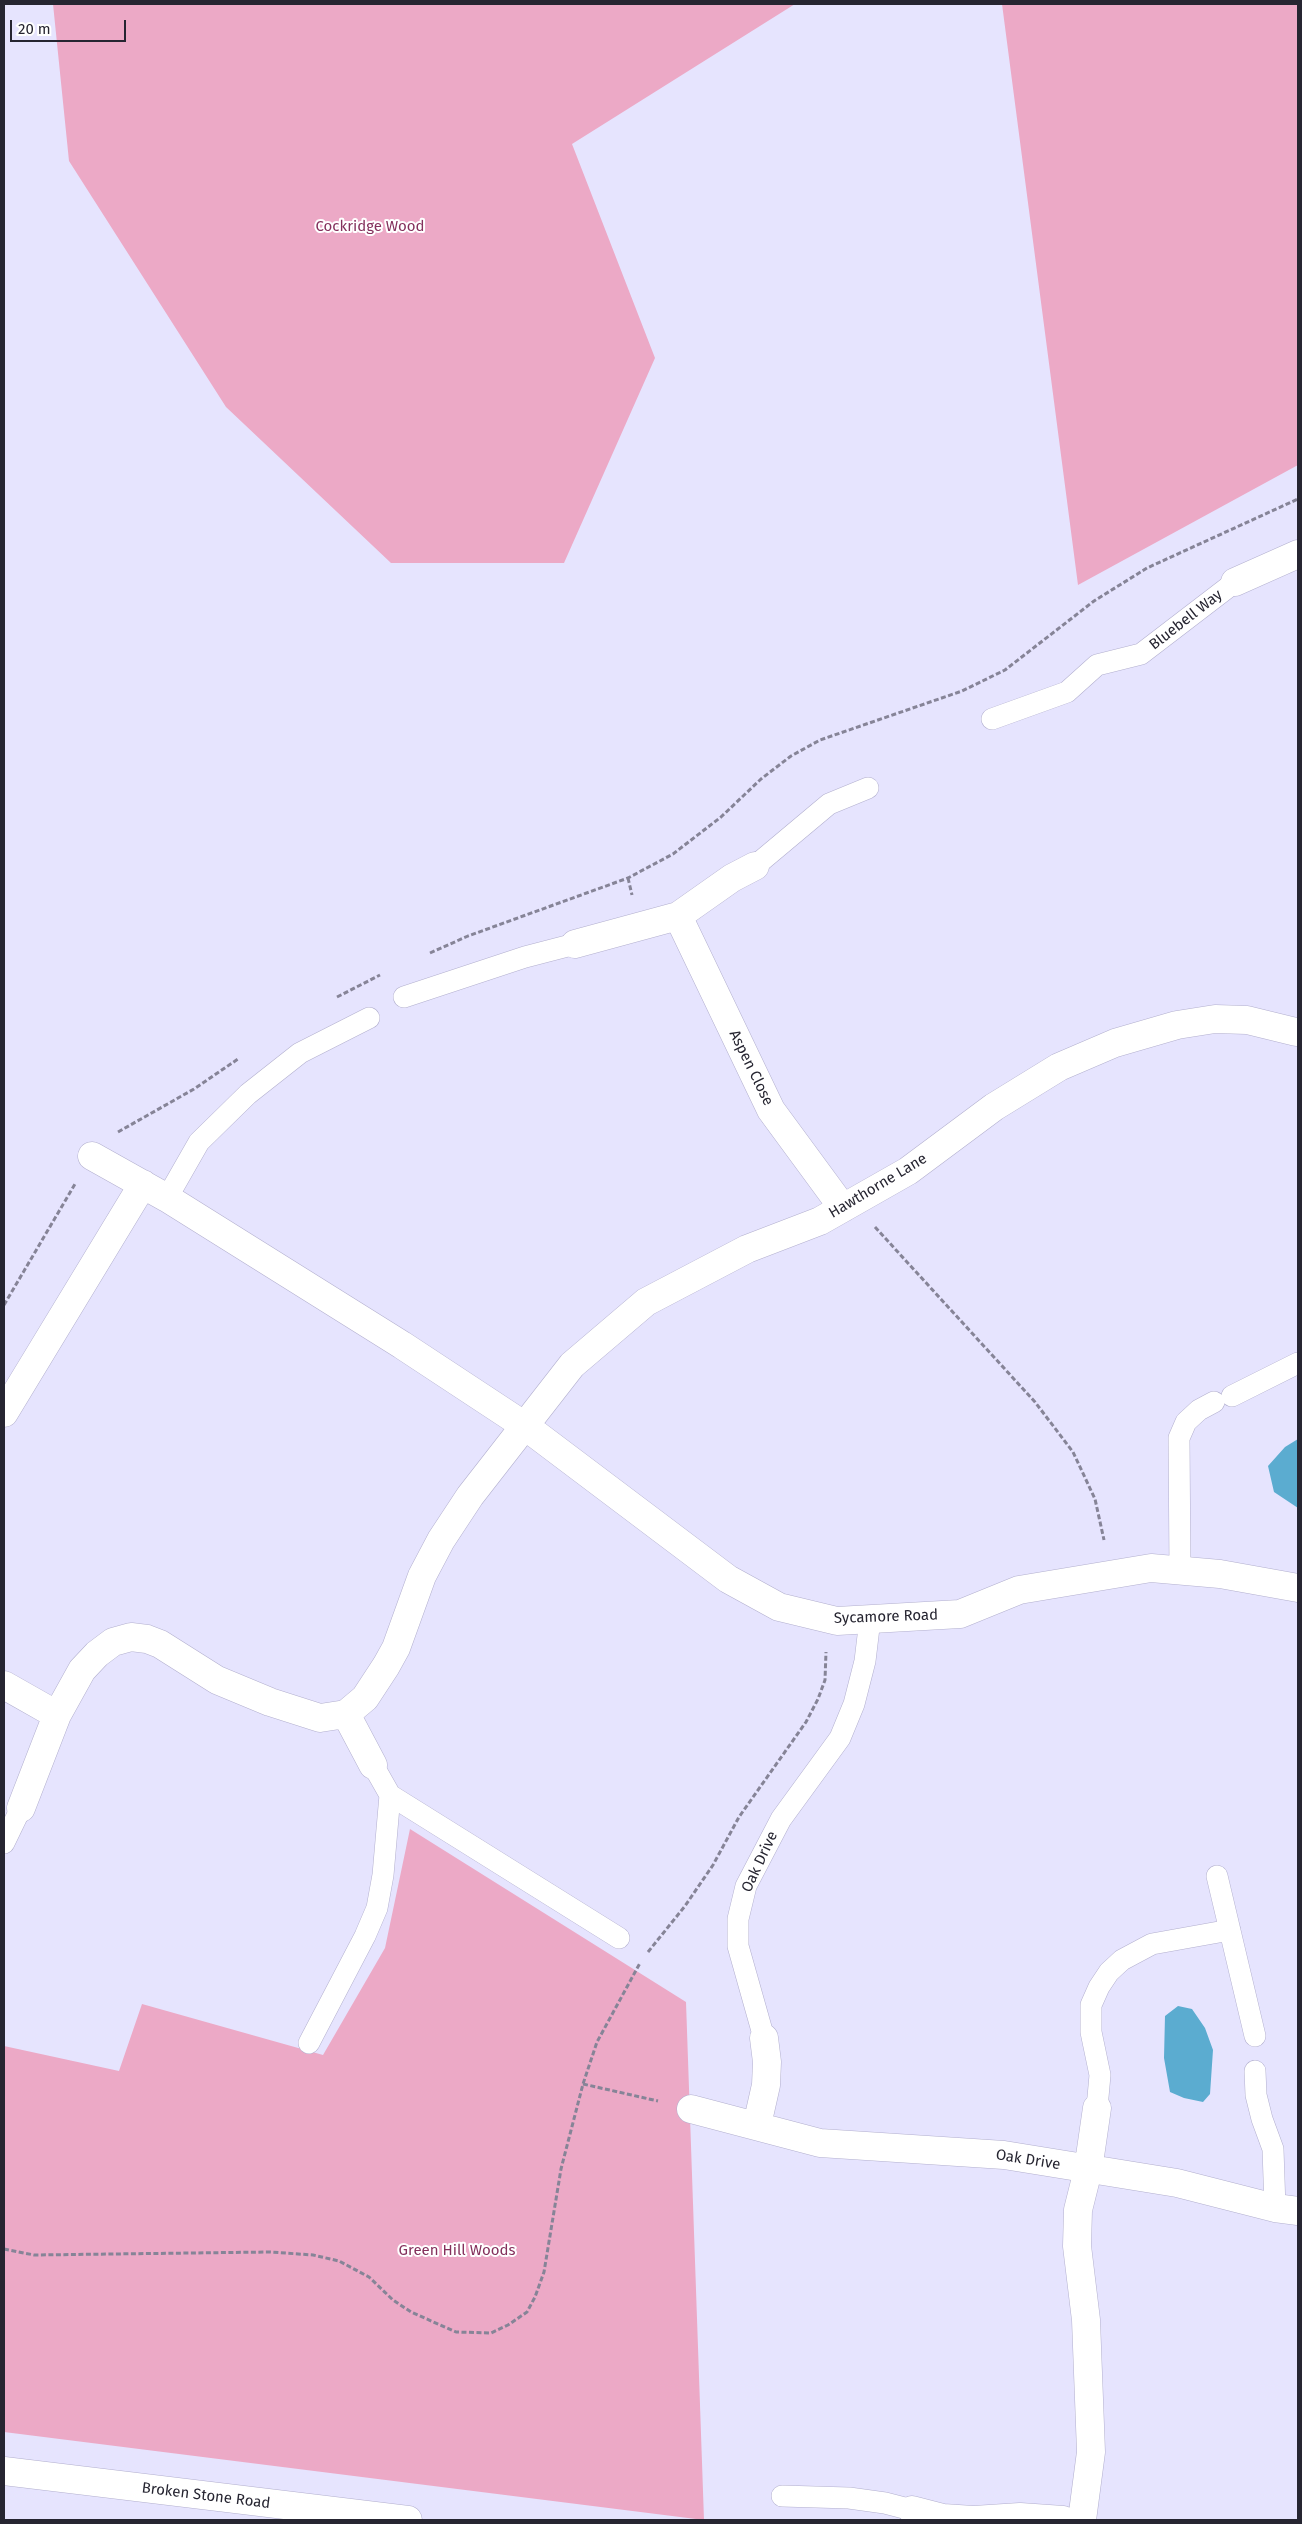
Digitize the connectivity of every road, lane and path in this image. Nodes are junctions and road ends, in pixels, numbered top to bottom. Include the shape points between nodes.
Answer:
1 (1298, 499) edge
2 (1298, 554) edge
3 (1235, 582) joint
4 (992, 719) dead end
5 (868, 788) dead end
6 (755, 866) joint
7 (678, 916) junction
8 (575, 944) joint
9 (426, 955) dead end
10 (383, 974) dead end
11 (404, 998) dead end
12 (333, 999) dead end
13 (370, 1018) dead end
14 (1297, 1034) edge
15 (243, 1055) dead end
16 (92, 1156) junction
17 (143, 1184) junction
18 (167, 1198) junction
19 (848, 1205) junction
20 (4, 1304) edge
21 (1298, 1363) edge
22 (4, 1413) edge
23 (525, 1426) junction
24 (1180, 1571) junction
25 (1106, 1576) junction
26 (1298, 1588) edge
27 (826, 1619) junction
28 (870, 1619) junction
29 (4, 1685) edge
30 (346, 1714) junction
31 (57, 1715) junction
32 (373, 1765) joint
33 (390, 1795) junction
34 (21, 1808) joint
35 (4, 1842) edge
36 (1217, 1876) dead end
37 (1230, 1930) junction
38 (619, 1938) dead end
39 (648, 1953) dead end
40 (642, 1961) dead end
41 (1255, 2036) dead end
42 (764, 2038) joint
43 (309, 2043) dead end
44 (1255, 2071) dead end
45 (584, 2084) junction
46 (1098, 2108) joint
47 (691, 2109) joint
48 (757, 2125) junction
49 (1088, 2170) junction
50 (1287, 2210) edge
51 (4, 2249) edge
52 (4, 2471) edge
53 (782, 2496) dead end
54 (912, 2510) joint
55 (408, 2520) edge
56 (974, 2520) edge
57 (1063, 2520) edge
58 (1082, 2520) edge

1 - 9 path via 1147,568 1094,601 1004,670 962,691 820,740 798,752 761,778 721,817 673,854 628,878 468,936
2 - 3 street, Bluebell Way
3 - 4 lane, Bluebell Way via 1140,654 1097,665 1067,692
5 - 6 lane via 829,804
6 - 7 street
7 - 8 street
7 - 19 street, Aspen Close via 771,1110
8 - 11 lane via 525,957
10 - 12 path
13 - 18 lane via 300,1053 248,1094 199,1142
14 - 19 street, Hawthorne Lane via 1247,1020 1215,1020 1177,1025 1115,1044 1059,1067 994,1107 908,1171
15 - 16 path via 194,1089 114,1134
16 - 17 street, Sycamore Road
16 - 20 path
17 - 18 street, Sycamore Road
17 - 22 street
18 - 23 street, Sycamore Road
19 - 23 street, Hawthorne Lane via 820,1221 747,1249 646,1302 572,1365
19 - 25 path via 1035,1402 1073,1452 1095,1499 1104,1534
21 - 24 lane via 1199,1410 1186,1422 1178,1438
23 - 27 street, Sycamore Road via 728,1579 779,1607
23 - 30 street, Hawthorne Lane via 470,1496 441,1540 422,1576 396,1648 365,1698
24 - 25 street, Sycamore Road via 1151,1568
24 - 26 street, Sycamore Road via 1220,1574
25 - 28 street, Sycamore Road via 1020,1590 960,1614
27 - 28 street, Sycamore Road
27 - 39 path via 825,1680 806,1722 739,1817 709,1872
28 - 42 lane, Oak Drive via 865,1661 840,1738 780,1819 744,1894 738,1918 738,1946
29 - 31 street
30 - 31 street via 320,1718 270,1702 217,1680 160,1644 131,1637 113,1642 97,1654 82,1670
30 - 32 street
31 - 34 street
32 - 33 lane
33 - 38 lane
33 - 43 lane via 377,1908
34 - 35 lane
36 - 37 lane
37 - 41 lane
37 - 46 lane via 1152,1944 1122,1960 1109,1972 1091,2005 1091,2032 1100,2075
40 - 45 path via 597,2042
42 - 48 street, Oak Drive via 767,2070
44 - 50 lane via 1256,2095 1274,2148
45 - 47 path
45 - 51 path via 561,2169 544,2272 535,2298 527,2312 491,2333 456,2332 410,2312 369,2277 339,2261 313,2255 270,2252 34,2255
46 - 49 street
47 - 48 street, Oak Drive
48 - 49 street, Oak Drive via 820,2143 1004,2155
49 - 50 street, Oak Drive via 1177,2183
49 - 58 street via 1078,2210 1077,2246 1086,2320 1091,2452
52 - 55 street, Broken Stone Road
53 - 54 lane via 849,2498
54 - 56 street via 943,2518
56 - 57 street via 1020,2517

